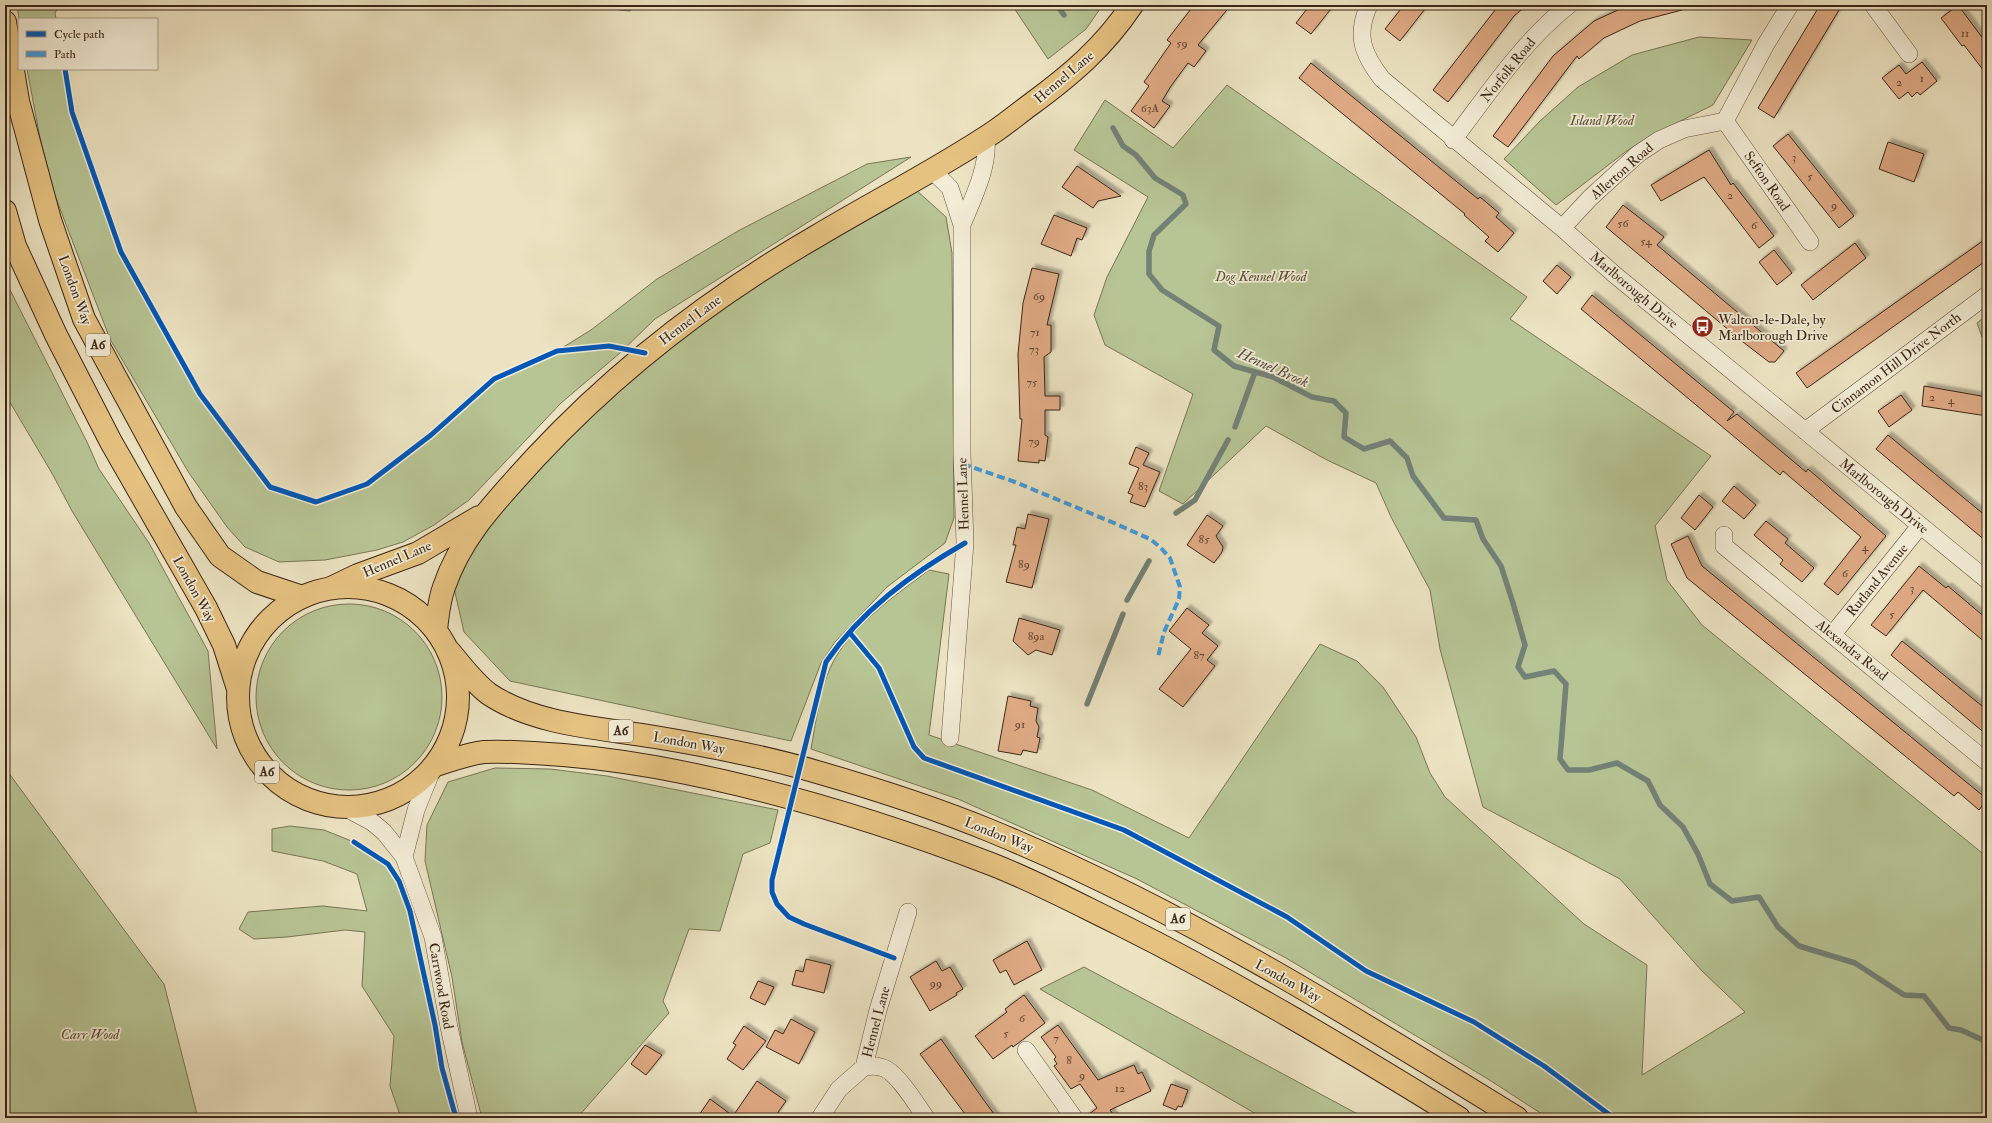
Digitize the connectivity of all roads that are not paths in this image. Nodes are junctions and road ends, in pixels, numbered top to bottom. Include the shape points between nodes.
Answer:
1 (1132, 5) edge
2 (1369, 5) edge
3 (1569, 5) edge
4 (1790, 5) edge
5 (1873, 5) edge
6 (5, 22) edge
7 (1909, 54) dead end
8 (1725, 121) junction
9 (986, 138) junction
10 (1453, 140) junction
11 (932, 170) junction
12 (5, 211) edge
13 (962, 225) junction
14 (1562, 228) junction
15 (1810, 242) dead end
16 (1987, 295) edge
17 (1805, 431) junction
18 (483, 515) junction
19 (1920, 526) junction
20 (1724, 535) dead end
21 (1987, 580) edge
22 (331, 588) junction
23 (302, 597) junction
24 (436, 629) junction
25 (1833, 634) junction
26 (449, 651) junction
27 (238, 690) junction
28 (950, 738) dead end
29 (1987, 762) edge
30 (434, 768) junction
31 (346, 808) junction
32 (404, 857) junction
33 (908, 912) dead end
34 (1026, 1050) dead end
35 (864, 1067) junction
36 (469, 1118) edge
37 (820, 1118) edge
38 (926, 1118) edge
39 (1074, 1118) edge
40 (1459, 1118) edge
41 (1517, 1118) edge

1 - 9 main road, Hennel Lane via 1116,30 1088,59
2 - 10 street, Marlborough Drive via 1363,19 1362,41 1368,61 1382,79
3 - 10 street, Norfolk Road via 1524,48
4 - 8 street
5 - 7 street
6 - 23 main road, London Way / A6 via 22,116 50,220 84,319 186,507 220,556 258,582
8 - 14 street, Allerton Road via 1684,129 1659,140 1638,154
8 - 15 street, Sefton Road
9 - 11 main road, Hennel Lane
9 - 13 street, Hennel Lane via 987,151 976,190
10 - 14 street, Marlborough Drive
11 - 13 street, Hennel Lane via 950,188
11 - 18 main road, Hennel Lane via 815,236 735,288 645,353 554,438
12 - 27 main road, London Way / A6 via 15,246 56,335 111,442 206,608 224,645
13 - 28 street, Hennel Lane via 962,453 965,543
14 - 17 street, Marlborough Drive via 1615,275
16 - 17 street, Cinnamon Hill Drive North
17 - 19 street, Marlborough Drive
18 - 22 main road, Hennel Lane via 418,553
18 - 24 main road, Hennel Lane via 460,551 444,588
19 - 21 street, Marlborough Drive
19 - 25 street, Rutland Avenue
20 - 25 street, Alexandra Road via 1724,546
22 - 23 main road, A6
22 - 24 main road, A6 via 361,587 389,594 415,609
23 - 27 main road, A6 via 277,613 257,635 244,661
24 - 26 main road, A6
25 - 29 street, Alexandra Road
26 - 30 main road, A6 via 459,706 452,738
26 - 41 main road, London Way / A6 via 488,693 510,706 532,714 766,758 903,798 997,833 1081,870 1175,918 1358,1020
27 - 31 main road, A6 via 240,719 250,747 267,772 289,791 316,803
30 - 31 main road, A6 via 408,791 378,804
30 - 32 street via 416,810
30 - 40 main road, A6 via 482,752 569,755 636,764 735,783 896,830 993,865 1165,947 1286,1014
31 - 32 street, Carrwood Road via 372,822 384,832
32 - 36 street, Carrwood Road via 433,937
33 - 35 street, Hennel Lane via 878,1010
34 - 39 street
35 - 37 street, Hennel Lane via 839,1089
35 - 38 street via 885,1069 897,1080

